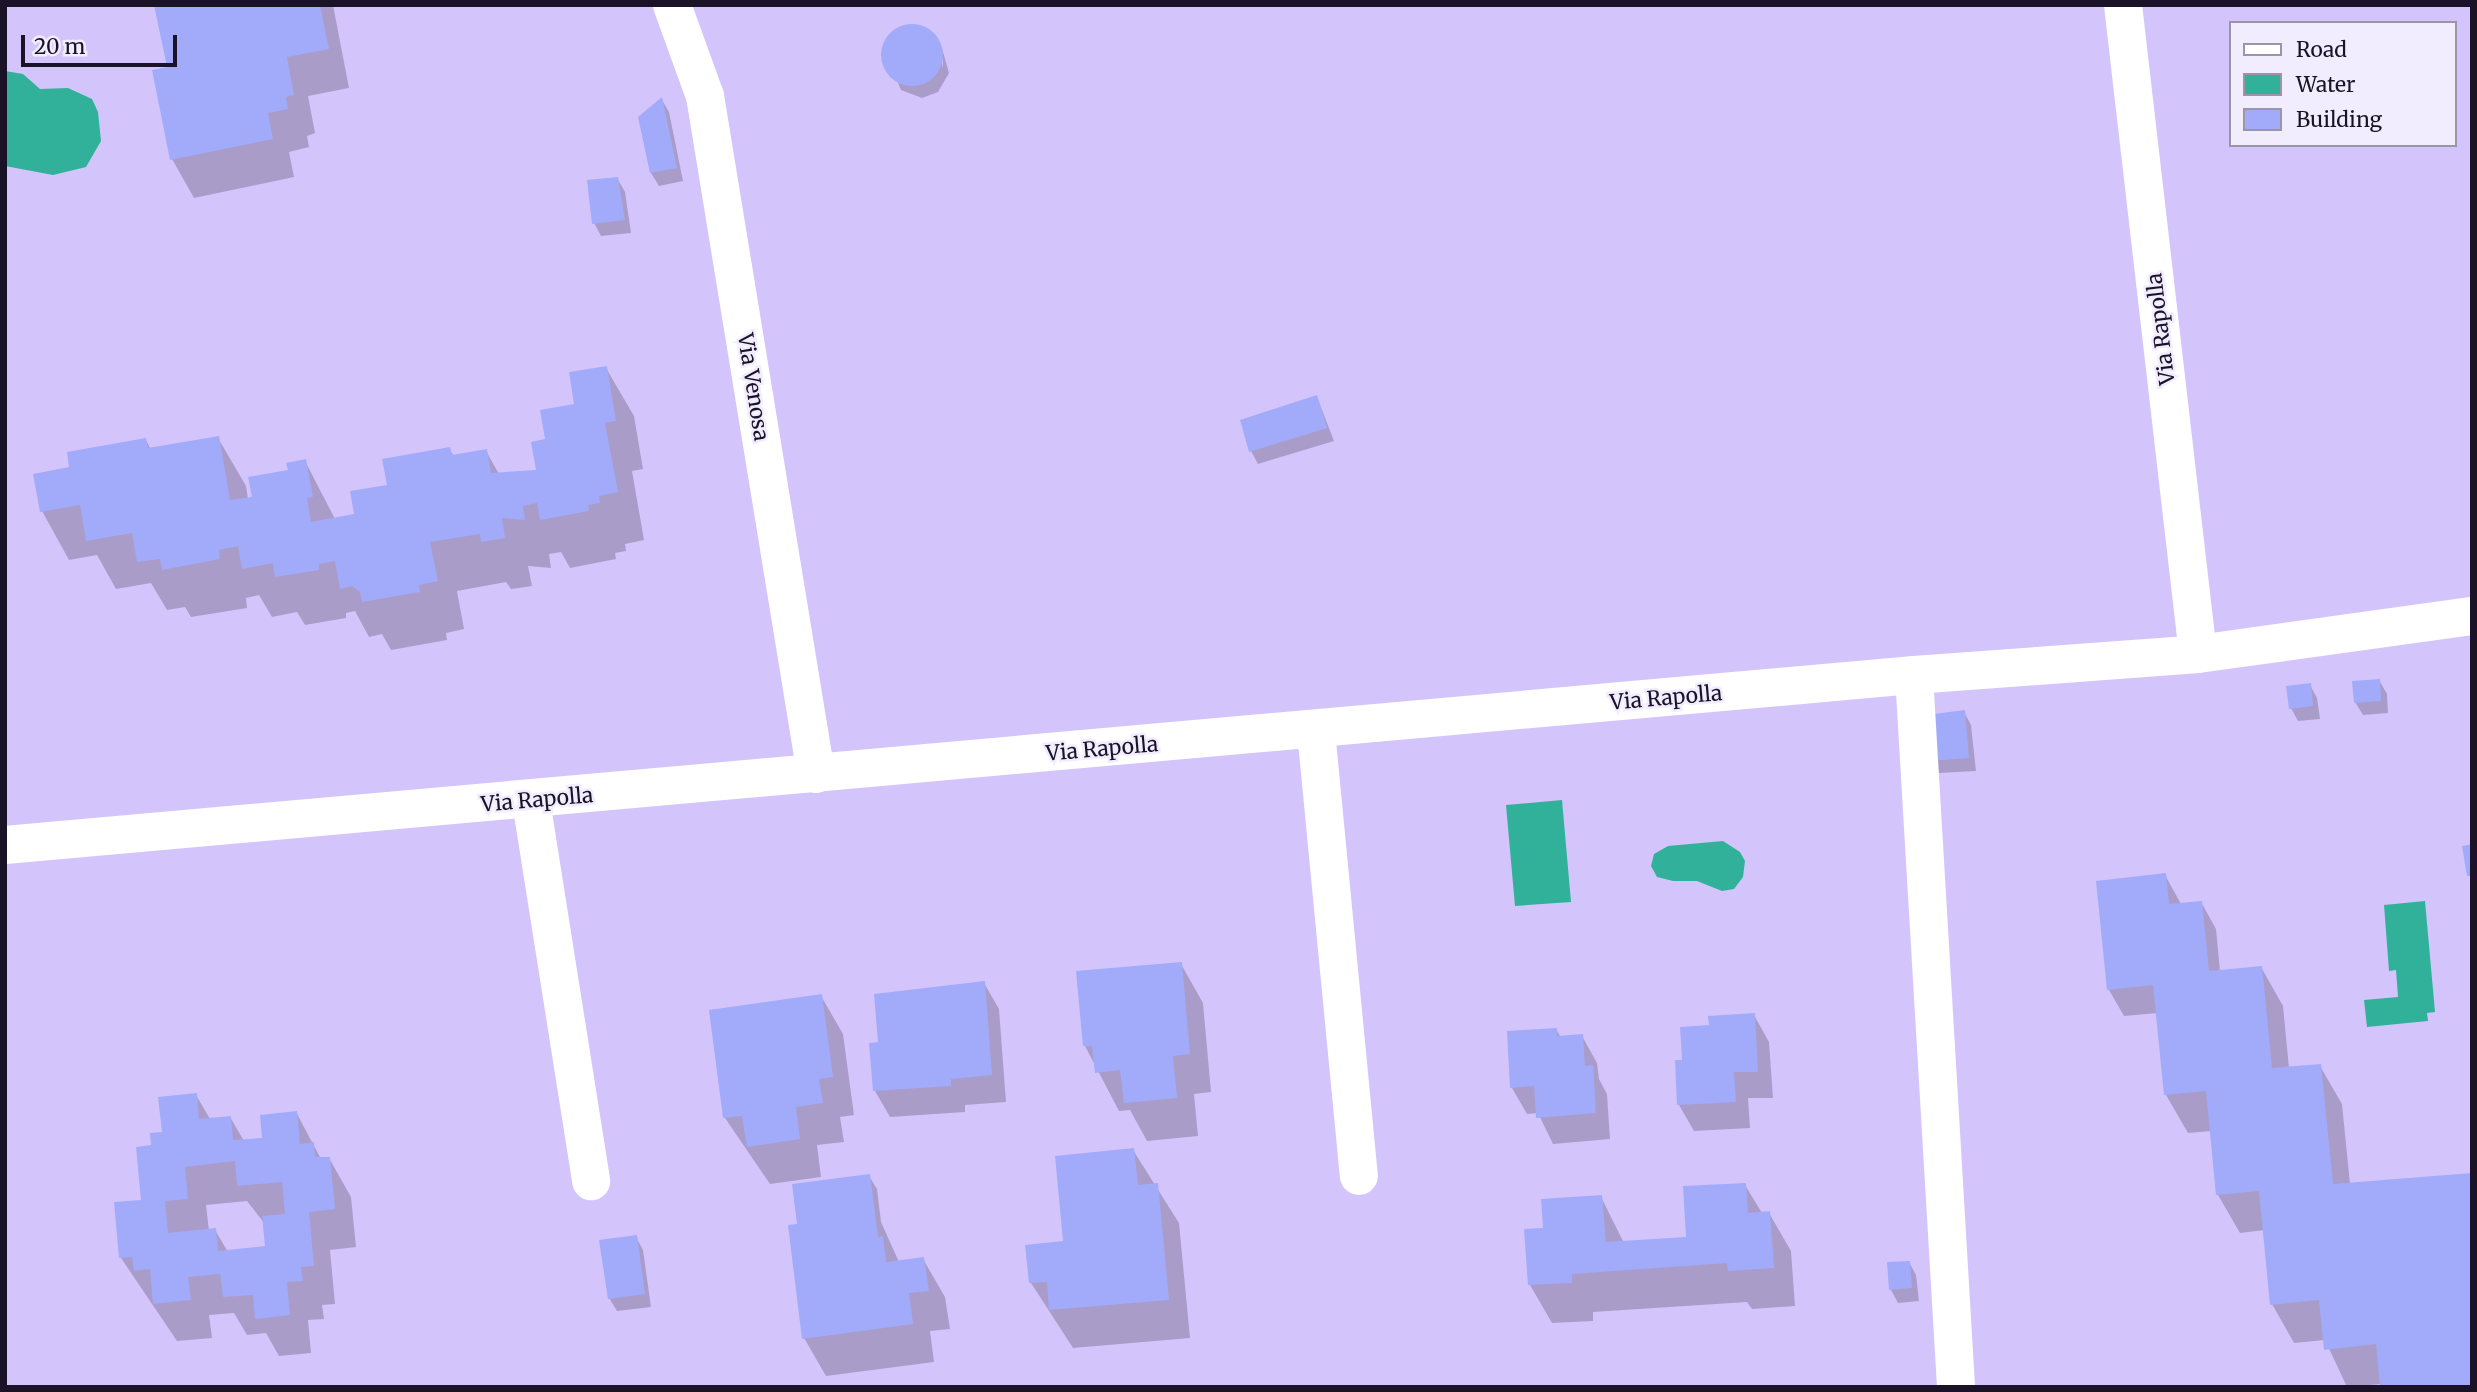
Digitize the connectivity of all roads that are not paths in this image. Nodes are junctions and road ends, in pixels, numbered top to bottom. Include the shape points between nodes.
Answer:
1 (672, 5) edge
2 (2123, 5) edge
3 (2472, 616) edge
4 (2198, 654) junction
5 (1914, 675) junction
6 (1316, 731) junction
7 (816, 774) junction
8 (531, 801) junction
9 (5, 845) edge
10 (1359, 1176) dead end
11 (591, 1181) dead end
12 (1955, 1387) edge

1 - 7 street, Via Venosa via 705,96
2 - 4 street, Via Rapolla
3 - 4 street, Via Rapolla
4 - 5 street, Via Rapolla
5 - 6 street, Via Rapolla
5 - 12 street
6 - 7 street, Via Rapolla
6 - 10 street
7 - 8 street, Via Rapolla
8 - 9 street, Via Rapolla
8 - 11 street

